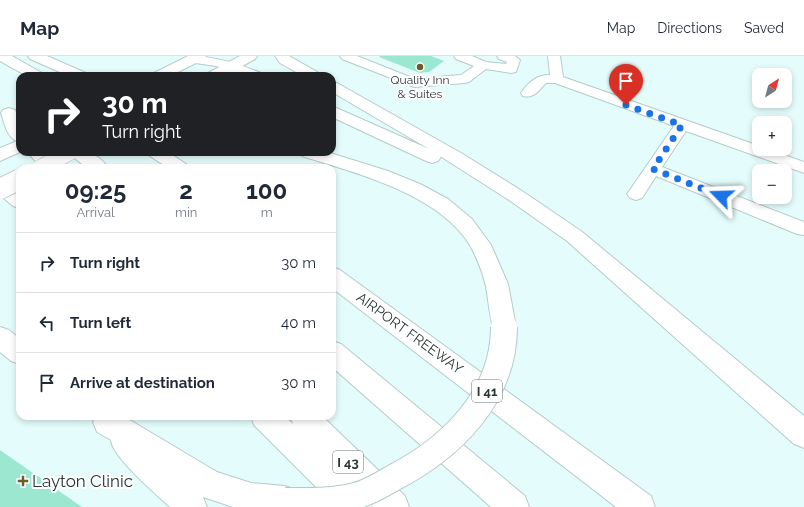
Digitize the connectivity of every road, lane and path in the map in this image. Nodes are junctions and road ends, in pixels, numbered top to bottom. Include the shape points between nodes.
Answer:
1 (2, 56) edge
2 (35, 56) edge
3 (250, 56) edge
4 (282, 56) edge
5 (346, 56) edge
6 (460, 56) edge
7 (503, 56) edge
8 (554, 56) edge
9 (196, 58) edge
10 (232, 65) junction
11 (484, 65) junction
12 (29, 72) edge
13 (72, 72) edge
14 (167, 72) edge
15 (220, 72) edge
16 (247, 72) edge
17 (307, 72) edge
18 (557, 80) junction
19 (336, 88) edge
20 (528, 93) dead end
21 (10, 112) edge
22 (336, 113) edge
23 (682, 125) junction
24 (16, 133) edge
25 (16, 147) edge
26 (0, 155) edge
27 (40, 156) edge
28 (62, 156) edge
29 (83, 156) edge
30 (162, 156) edge
31 (320, 156) edge
32 (48, 164) edge
33 (49, 164) edge
34 (94, 164) edge
35 (174, 164) edge
36 (804, 168) edge
37 (653, 169) junction
38 (16, 181) edge
39 (0, 185) edge
40 (0, 189) edge
41 (636, 194) dead end
42 (16, 198) edge
43 (535, 208) junction
44 (803, 229) dead end
45 (336, 279) edge
46 (0, 338) edge
47 (16, 350) edge
48 (336, 355) edge
49 (104, 420) edge
50 (105, 420) edge
51 (268, 420) edge
52 (307, 420) edge
53 (804, 434) edge
54 (192, 507) edge
55 (357, 507) edge
56 (394, 507) edge
57 (514, 507) edge
58 (640, 507) edge

1 - 12 main road
2 - 13 main road
3 - 10 main road
4 - 17 main road
5 - 11 street via 414,83 464,79
6 - 11 street
7 - 11 street via 514,60 511,69
8 - 18 street
9 - 10 main road
9 - 14 main road
10 - 15 main road
10 - 16 main road
18 - 20 street via 542,79
18 - 23 street
19 - 43 main road via 414,132
21 - 24 main road
22 - 43 main road via 481,179
23 - 36 street
23 - 37 street
25 - 26 main road
27 - 33 main road
28 - 32 main road, bridge
29 - 34 main road
30 - 35 main road
31 - 50 main road, bridge via 403,184 427,195 458,217 484,250 496,279 502,306 503,347 499,367 483,400 461,429 430,457 404,474 355,496 322,502 251,498 210,485
37 - 41 street
37 - 44 street
38 - 40 main road, bridge
39 - 42 main road
43 - 53 main road via 598,256
45 - 58 main road, AIRPORT FREEWAY / I 41
46 - 47 main road
48 - 57 main road
49 - 54 main road via 148,467
51 - 55 main road
52 - 56 main road, I 43

